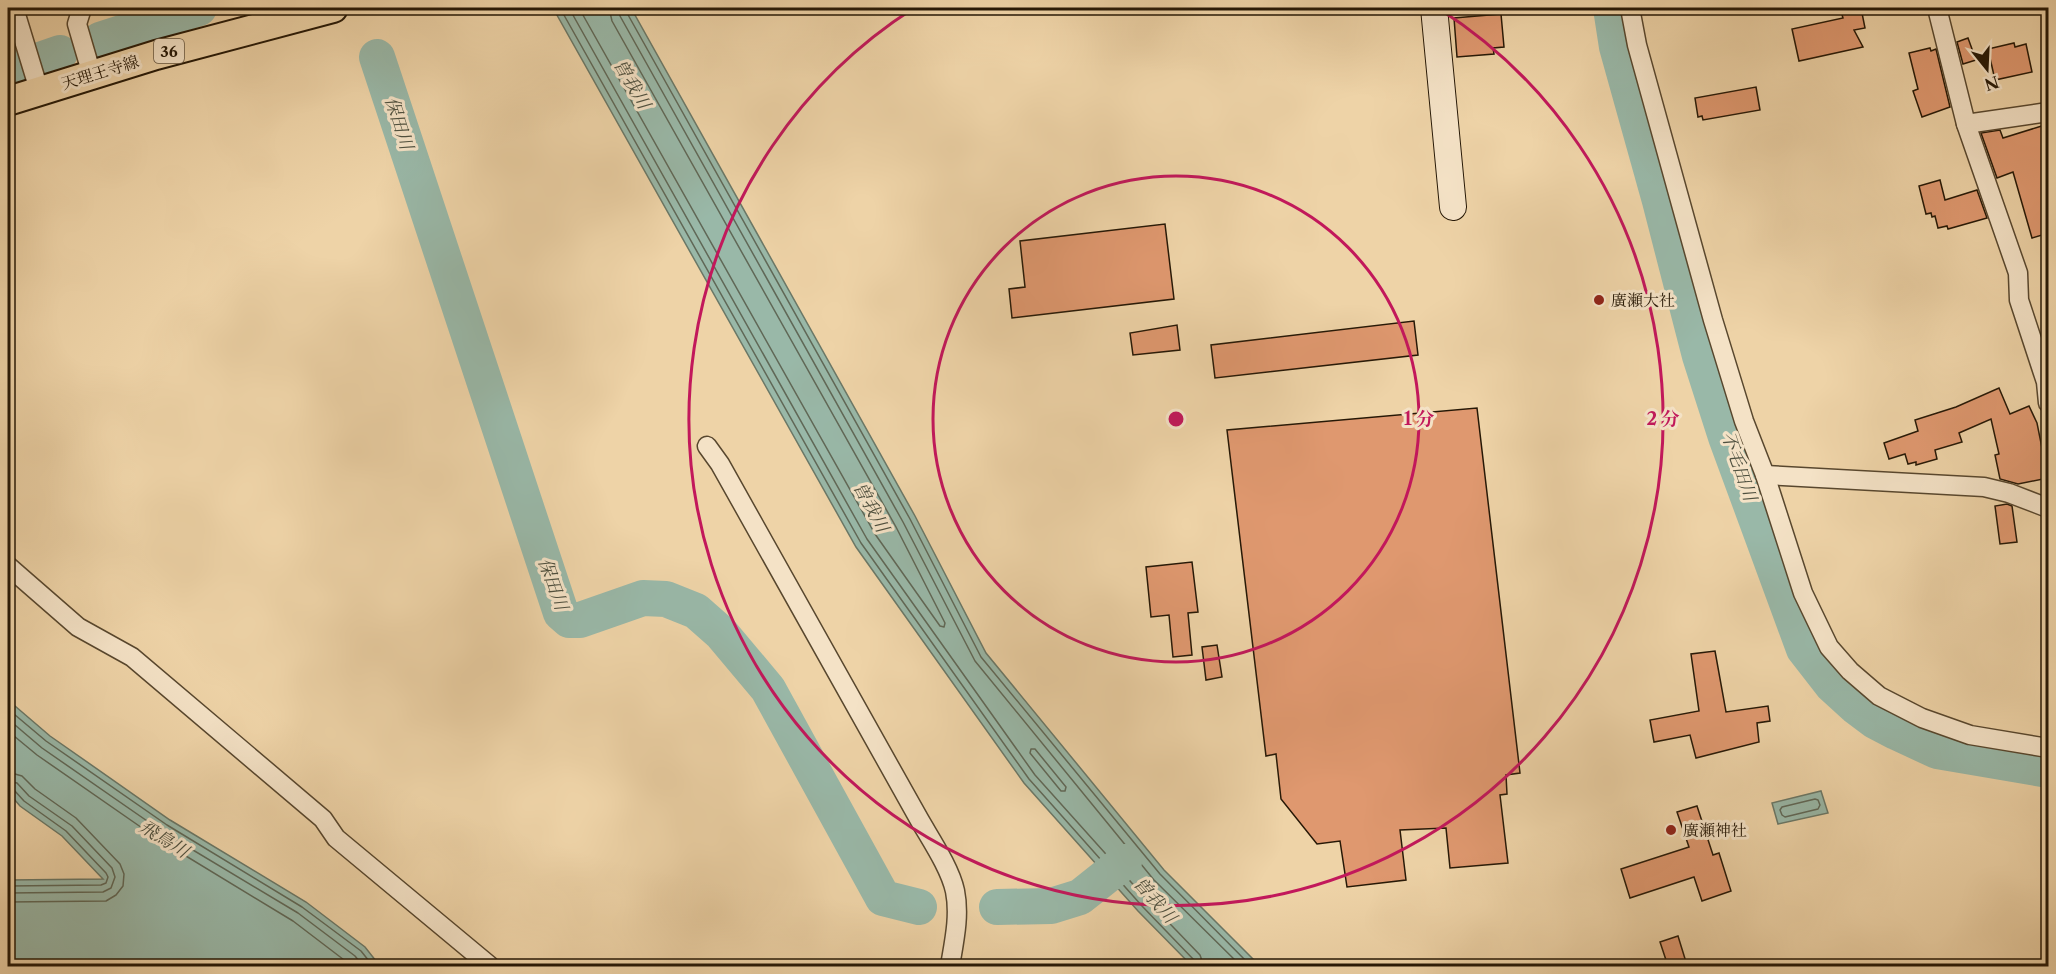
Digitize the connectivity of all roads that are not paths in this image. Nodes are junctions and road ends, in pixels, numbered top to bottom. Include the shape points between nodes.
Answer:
1 (14, 8) edge
2 (82, 8) edge
3 (333, 8) edge
4 (1434, 8) edge
5 (1630, 8) edge
6 (1937, 8) edge
7 (92, 75) junction
8 (39, 90) junction
9 (8, 101) edge
10 (2049, 112) edge
11 (1966, 124) junction
12 (1453, 207) dead end
13 (2049, 403) edge
14 (706, 446) dead end
15 (1765, 475) junction
16 (2049, 508) edge
17 (8, 566) edge
18 (2049, 748) edge
19 (490, 966) edge
20 (950, 966) edge

1 - 8 street
2 - 7 street via 77,24
3 - 7 main road, 天理王寺線 / 36
4 - 12 street
5 - 15 street via 1713,320
6 - 11 street
7 - 8 main road, 天理王寺線 / 36
8 - 9 main road, 天理王寺線 / 36
10 - 11 street
11 - 13 street via 2018,273 2019,300
14 - 20 street via 720,464 937,849 955,891 957,925
15 - 16 street via 1984,487
15 - 18 street via 1803,593 1829,647 1850,671 1879,696 1922,718 1970,735
17 - 19 street via 78,627 132,657 323,819 336,838

